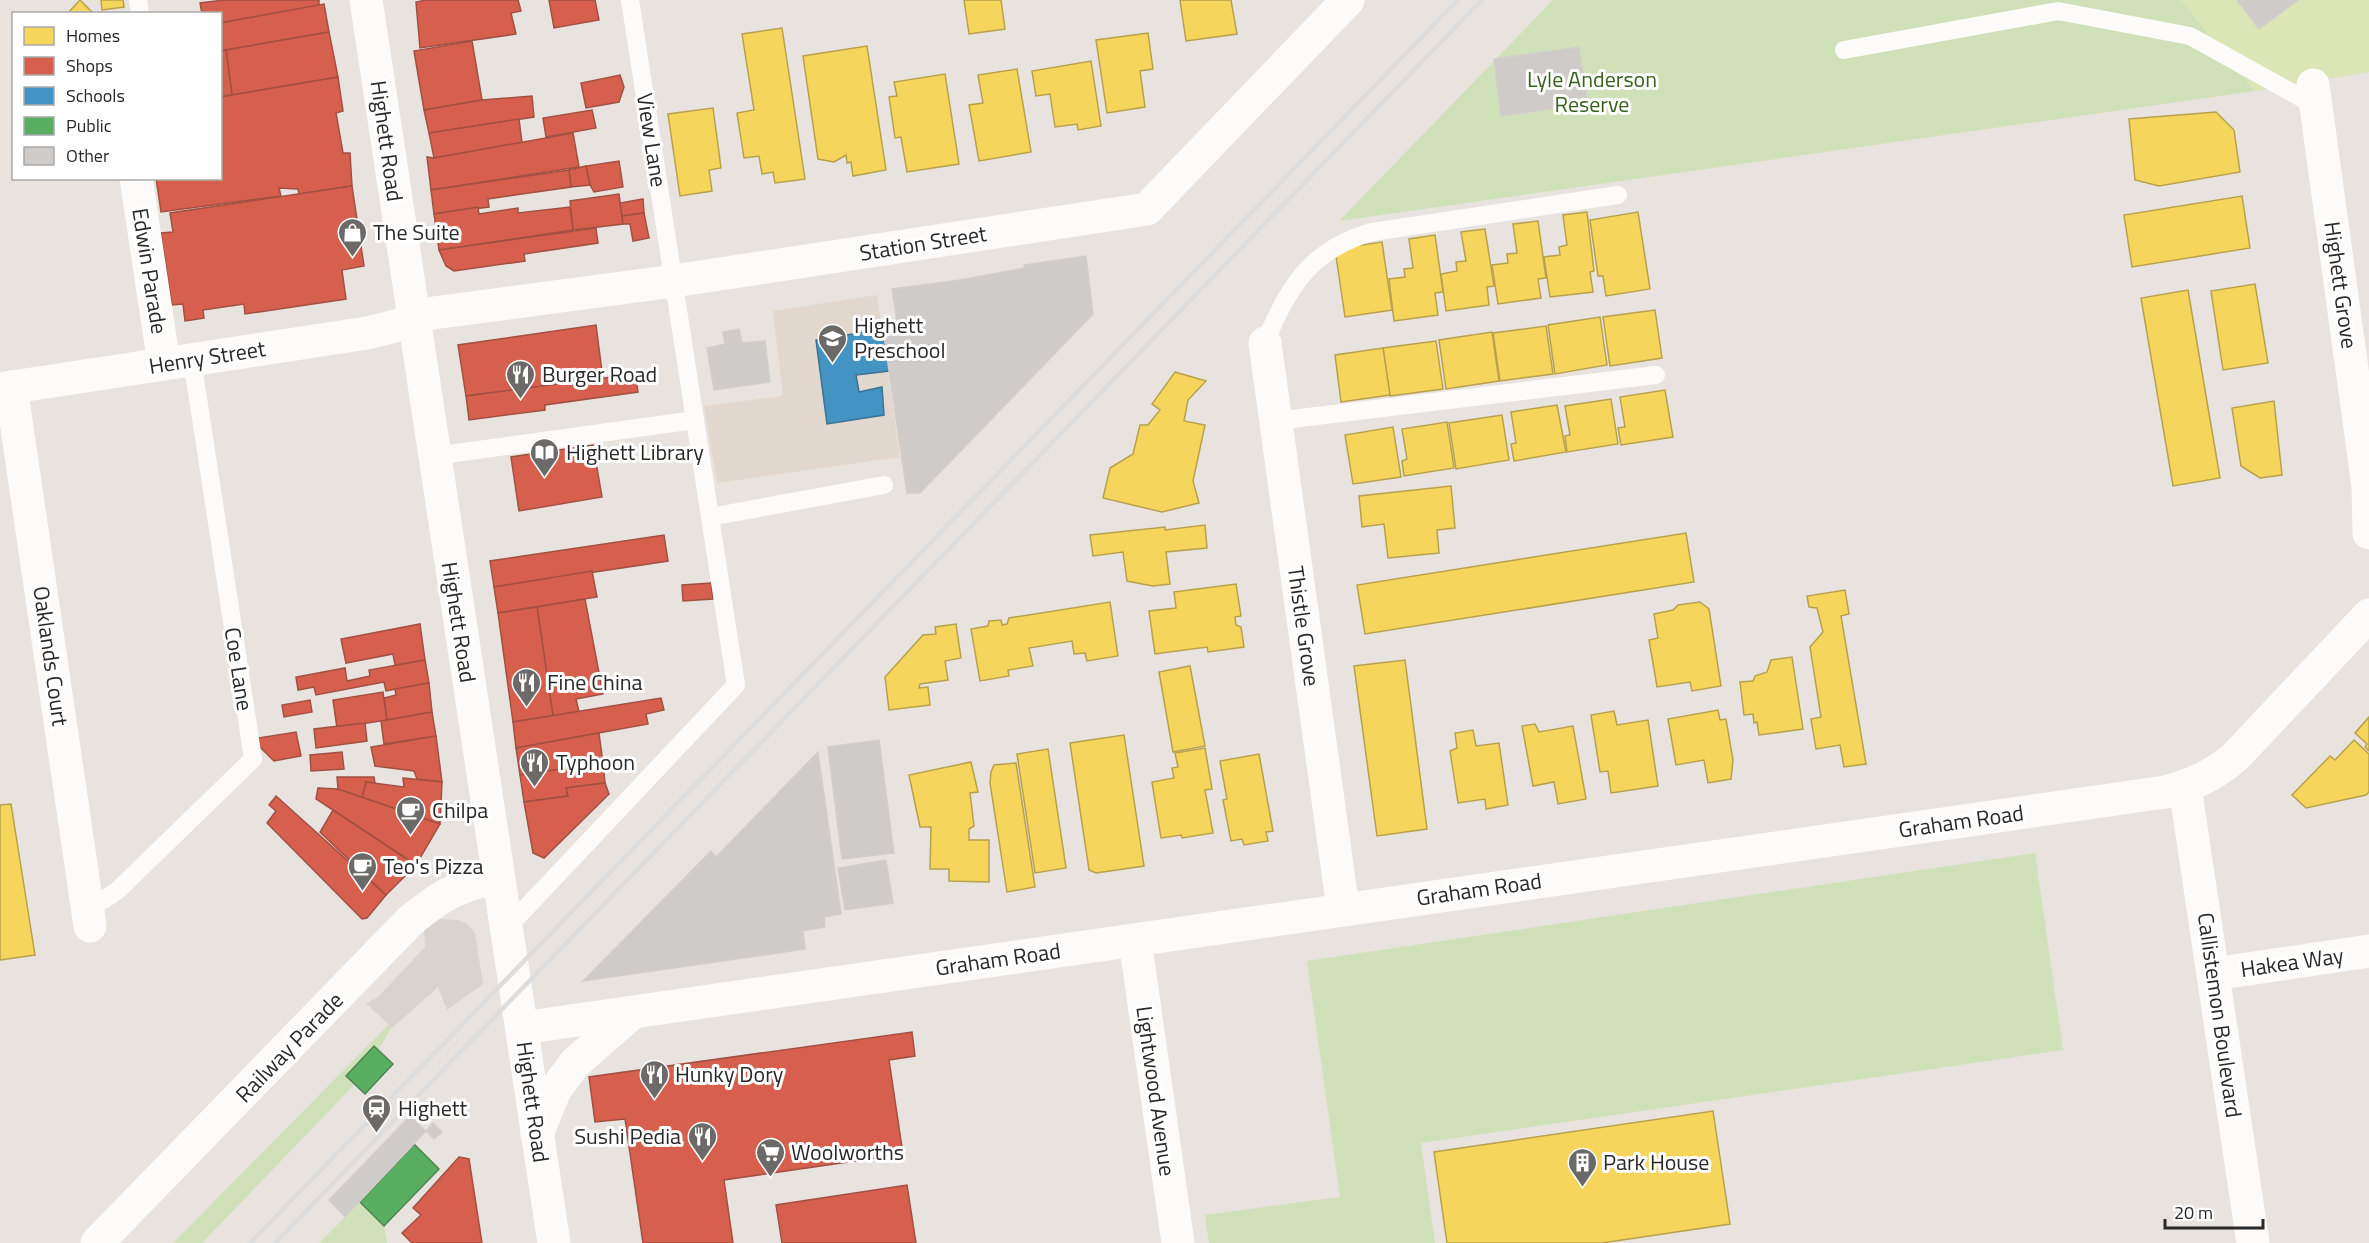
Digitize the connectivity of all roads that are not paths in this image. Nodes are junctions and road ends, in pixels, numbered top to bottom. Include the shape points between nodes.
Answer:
1 (366, 0) edge
2 (630, 0) edge
3 (1348, 0) edge
4 (1844, 50) dead end
5 (2315, 95) joint
6 (136, 180) edge
7 (1618, 195) dead end
8 (674, 281) junction
9 (413, 320) junction
10 (1265, 343) joint
11 (178, 361) junction
12 (1656, 375) dead end
13 (5, 388) edge
14 (695, 420) junction
15 (1275, 421) junction
16 (434, 456) junction
17 (884, 485) dead end
18 (2368, 487) edge
19 (710, 516) junction
20 (2369, 533) edge
21 (2369, 615) edge
22 (2185, 787) junction
23 (497, 877) junction
24 (1343, 909) junction
25 (89, 917) joint
26 (506, 929) junction
27 (1135, 939) junction
28 (2369, 951) edge
29 (2214, 974) junction
30 (632, 1013) junction
31 (522, 1028) junction
32 (537, 1134) junction
33 (97, 1243) edge
34 (554, 1243) edge
35 (1178, 1243) edge
36 (2253, 1243) edge

1 - 9 street, Highett Road
2 - 8 lane, View Lane
3 - 8 street, Station Street via 1147,208
4 - 5 lane via 2058,11 2190,36
5 - 18 street, Highett Grove
6 - 11 street, Edwin Parade
7 - 10 lane via 1348,238 1306,269 1289,290
8 - 9 street, Station Street via 433,313
8 - 14 lane, View Lane
9 - 11 street, Henry Street via 367,333
9 - 16 street, Highett Road
10 - 15 street, Thistle Grove
11 - 13 street, Henry Street
11 - 25 lane, Coe Lane via 253,759
12 - 15 lane
13 - 25 street, Oaklands Court
14 - 16 lane
14 - 19 lane, View Lane
15 - 24 street, Thistle Grove
16 - 23 street, Highett Road
17 - 19 lane
18 - 20 street, Highett Grove
19 - 26 lane, View Lane via 736,685
21 - 22 street, Graham Road via 2235,757 2216,773
22 - 24 street, Graham Road
22 - 29 street, Callistemon Boulevard
23 - 26 street, Highett Road
23 - 33 street, Railway Parade via 464,885 438,898 410,921
24 - 27 street, Graham Road
26 - 31 street, Highett Road
27 - 30 street, Graham Road
27 - 35 street, Lightwood Avenue
28 - 29 street, Hakea Way
29 - 36 street, Callistemon Boulevard
30 - 31 street, Graham Road
30 - 32 street via 575,1063 555,1090
31 - 32 street, Highett Road
32 - 34 street, Highett Road

